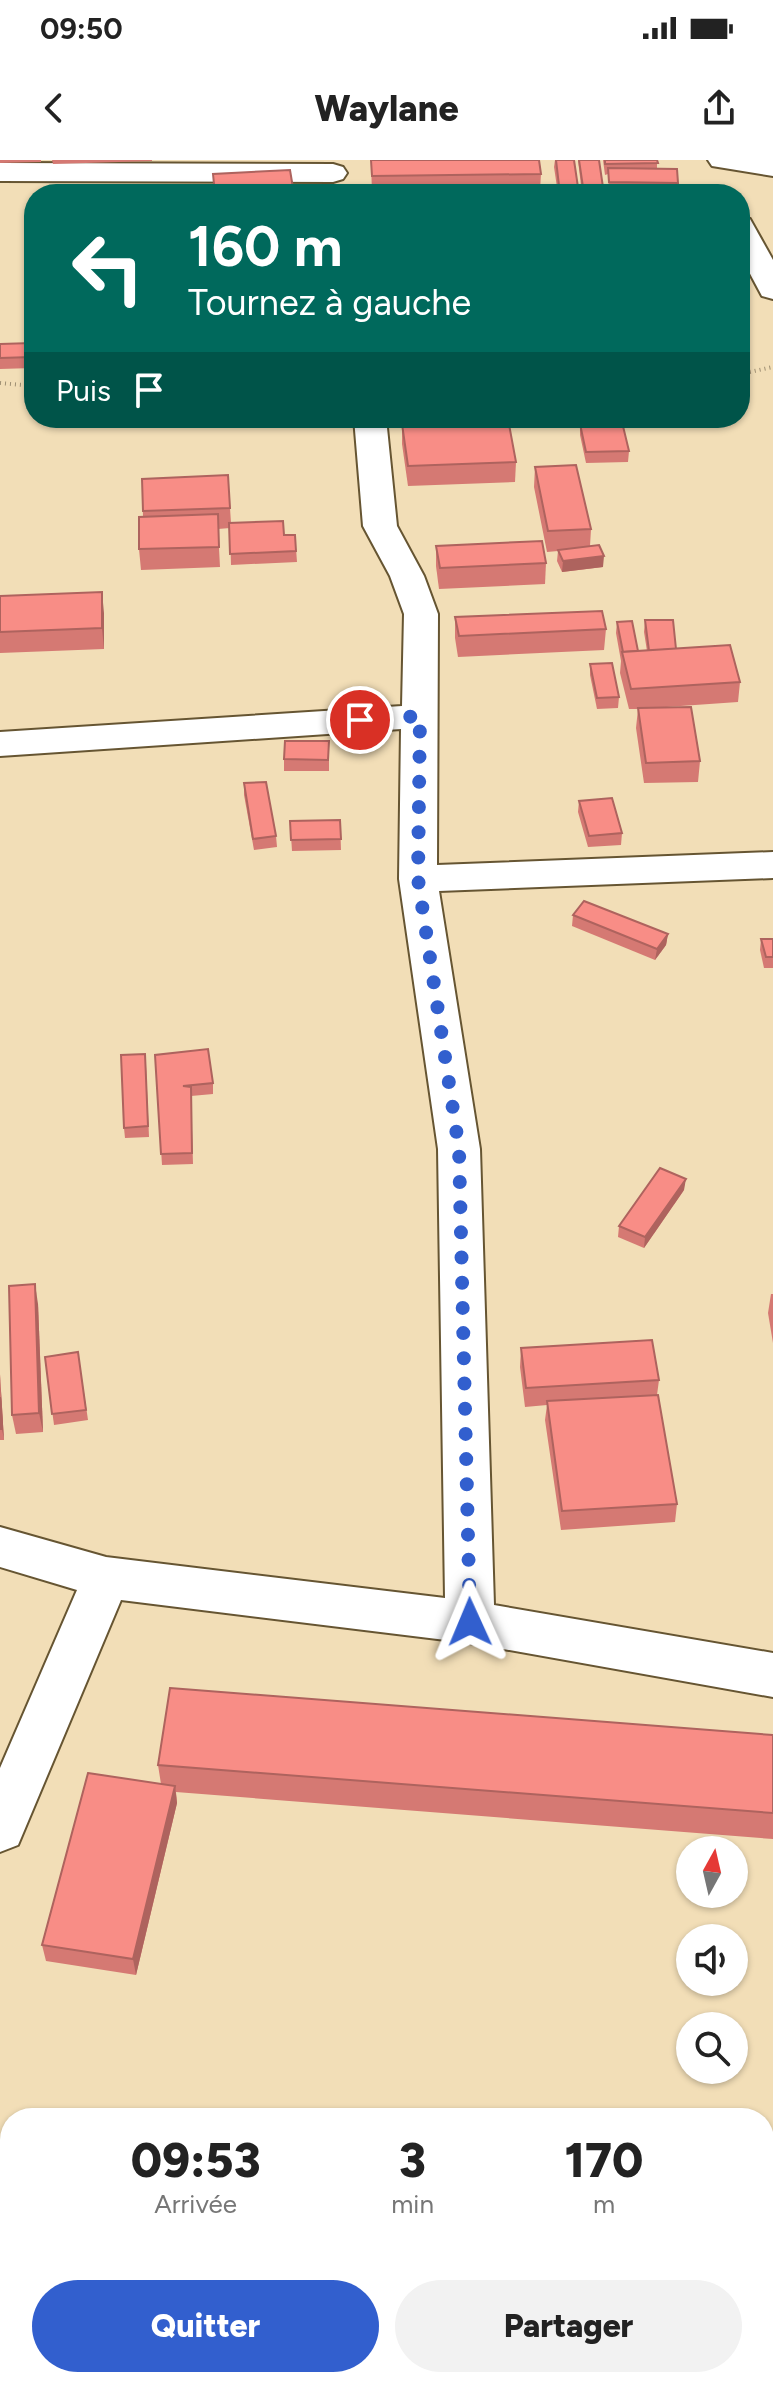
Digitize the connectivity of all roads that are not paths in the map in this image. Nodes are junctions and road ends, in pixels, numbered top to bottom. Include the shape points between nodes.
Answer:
1 (773, 167) edge
2 (716, 168) edge
3 (0, 172) edge
4 (333, 176) edge
5 (750, 245) edge
6 (773, 290) edge
7 (371, 428) edge
8 (420, 716) junction
9 (0, 744) edge
10 (773, 865) edge
11 (418, 879) junction
12 (0, 1547) edge
13 (106, 1578) junction
14 (470, 1622) junction
15 (773, 1675) edge
16 (0, 1828) edge

1 - 2 street
3 - 4 street
5 - 6 street
7 - 8 street via 380,526 421,614
8 - 9 street
8 - 11 street
10 - 11 street
11 - 14 street via 459,1149
12 - 13 street
13 - 14 street
13 - 16 street
14 - 15 street

